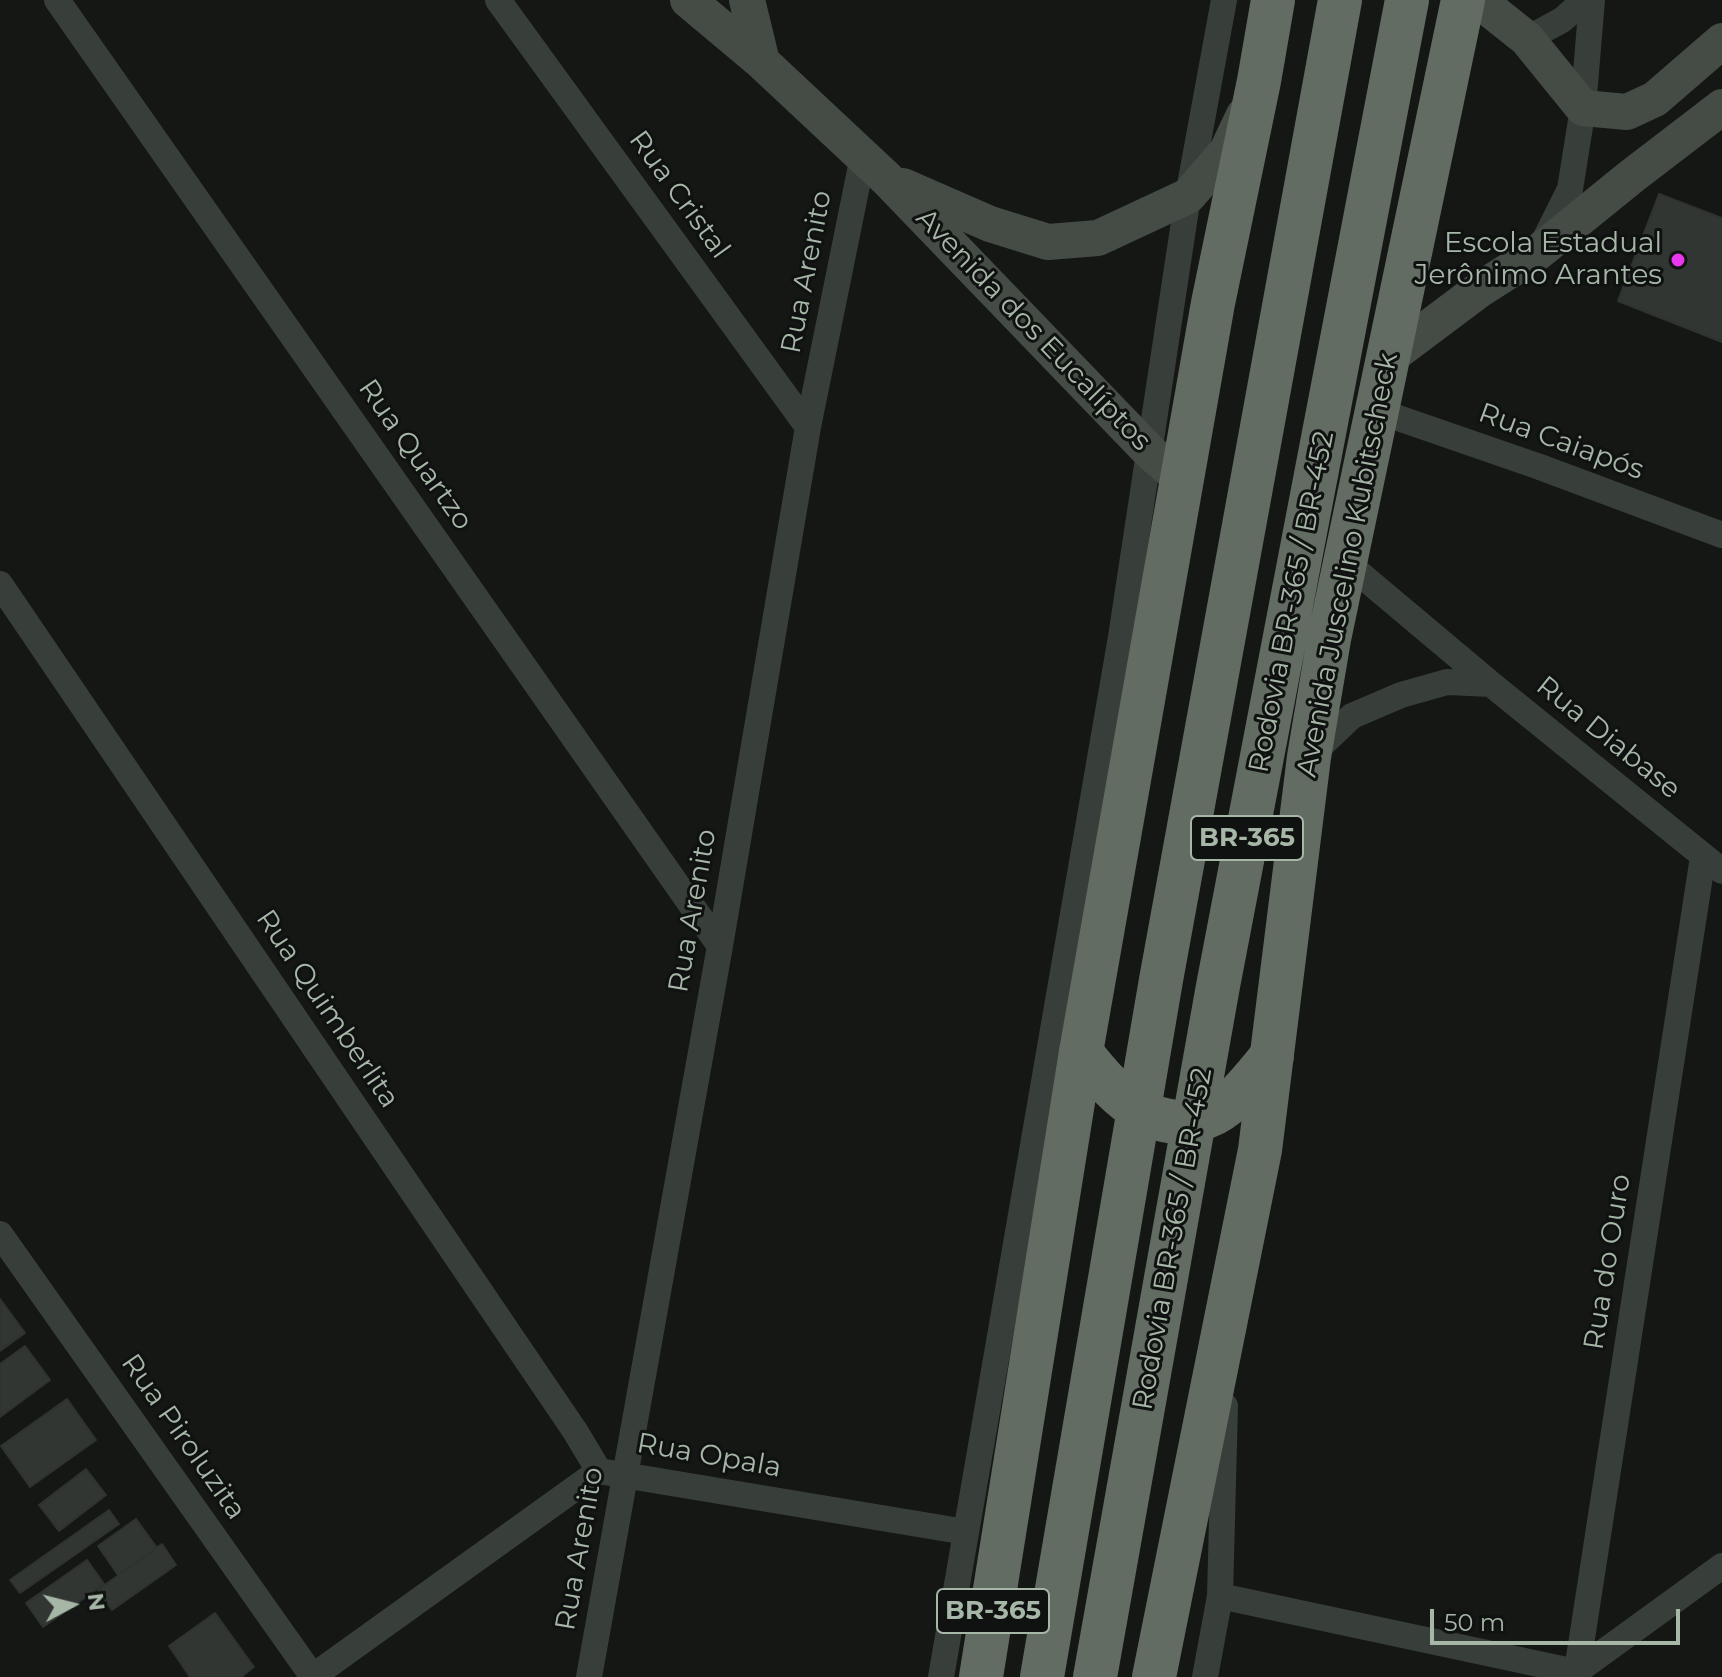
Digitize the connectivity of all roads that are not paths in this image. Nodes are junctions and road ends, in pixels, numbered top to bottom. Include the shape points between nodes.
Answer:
1 (57, 0) edge
2 (498, 0) edge
3 (688, 0) edge
4 (747, 0) edge
5 (1224, 0) edge
6 (1273, 0) edge
7 (1340, 0) edge
8 (1407, 0) edge
9 (1463, 0) edge
10 (1478, 0) edge
11 (1585, 0) edge
12 (1592, 0) edge
13 (1527, 39) junction
14 (1716, 61) edge
15 (762, 62) junction
16 (1259, 81) junction
17 (1722, 107) edge
18 (1583, 108) junction
19 (875, 167) junction
20 (1188, 196) junction
21 (1537, 253) junction
22 (1387, 359) junction
23 (1378, 411) junction
24 (808, 427) junction
25 (1166, 466) junction
26 (1722, 535) edge
27 (1347, 563) junction
28 (0, 584) edge
29 (1491, 684) junction
30 (1309, 757) junction
31 (1712, 864) edge
32 (720, 946) junction
33 (1081, 1052) junction
34 (1272, 1056) junction
35 (0, 1234) edge
36 (1227, 1324) junction
37 (599, 1471) junction
38 (627, 1475) junction
39 (966, 1532) junction
40 (1722, 1566) edge
41 (1220, 1596) junction
42 (1155, 1672) edge
43 (1576, 1674) edge
44 (313, 1677) edge
45 (589, 1677) edge
46 (941, 1677) edge
47 (981, 1677) edge
48 (1042, 1677) edge
49 (1095, 1677) edge
50 (1205, 1677) edge

1 - 32 street, Rua Quartzo
2 - 24 street, Rua Cristal
3 - 15 street, Avenida dos Eucalíptos
4 - 15 street
5 - 20 street
6 - 16 highway, BR-365
7 - 48 highway, Rodovia BR-365 / BR-452 / BR-365 via 1161,980
8 - 49 highway, Rodovia BR-365 / BR-452 / BR-365 via 1218,986
9 - 22 highway, Avenida Juscelino Kubitscheck / BR-365
10 - 13 street
11 - 13 street
12 - 18 street
13 - 18 street
14 - 18 street via 1627,112
15 - 19 street, Avenida dos Eucalíptos
16 - 20 street, Avenida dos Eucalíptos via 1227,151
16 - 25 highway, BR-365 via 1224,246
17 - 21 street
18 - 21 street via 1570,189
19 - 20 street, Avenida dos Eucalíptos via 990,224 1048,242 1098,238
19 - 24 street, Rua Arenito
19 - 25 street, Avenida dos Eucalíptos
20 - 25 street
21 - 22 street
22 - 23 highway, Avenida Juscelino Kubitscheck / BR-365
23 - 26 street, Rua Caiapós
23 - 27 highway, Avenida Juscelino Kubitscheck / BR-365
24 - 32 street, Rua Arenito
25 - 33 highway, BR-365 via 1151,652
25 - 39 street
27 - 29 street, Rua Diabase
27 - 30 highway, Avenida Juscelino Kubitscheck / BR-365
28 - 37 street, Rua Quimberlita
29 - 30 street, Rua Diabase via 1447,682 1401,695 1352,716
29 - 31 street, Rua Diabase
30 - 34 highway, Avenida Juscelino Kubitscheck / BR-365
31 - 43 street, Rua do Ouro
32 - 38 street, Rua Arenito
33 - 34 highway, bridge via 1127,1104 1169,1121 1216,1112
33 - 47 highway, BR-365
34 - 36 highway, Avenida Juscelino Kubitscheck / BR-365
35 - 44 street, Rua Piroluzita
36 - 41 street, Avenida Juscelino Kubitscheck
36 - 42 highway, Avenida Juscelino Kubitscheck / BR-365
37 - 38 street, Rua Opala
37 - 44 street, Rua Opala
38 - 39 street, Rua Opala
38 - 45 street, Rua Arenito
39 - 46 street
40 - 43 street
41 - 43 street
41 - 50 street, Avenida Juscelino Kubitscheck

